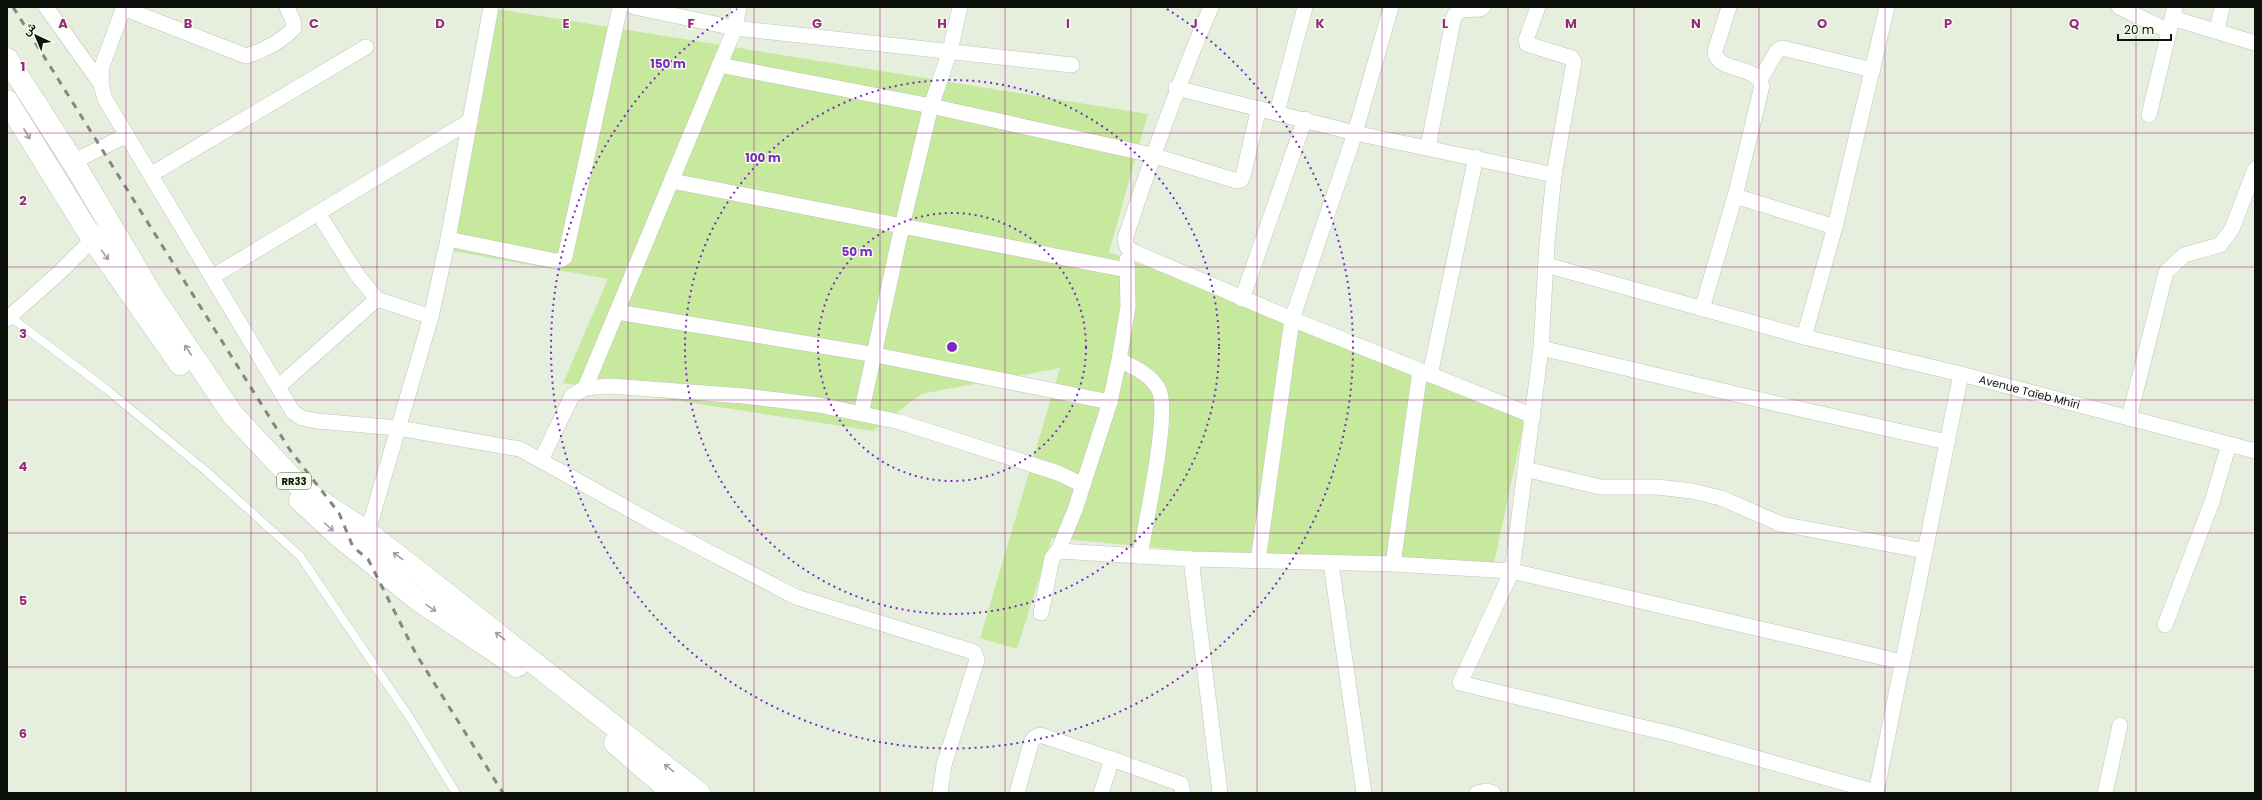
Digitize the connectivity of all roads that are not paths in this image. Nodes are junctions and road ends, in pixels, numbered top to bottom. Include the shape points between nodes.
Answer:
1 (46, 7) edge
2 (287, 7) edge
3 (491, 7) edge
4 (620, 7) edge
5 (634, 7) edge
6 (739, 7) edge
7 (960, 7) edge
8 (1211, 7) edge
9 (1304, 7) edge
10 (1391, 7) edge
11 (1483, 7) edge
12 (1538, 7) edge
13 (1729, 7) edge
14 (1887, 7) edge
15 (2119, 7) edge
16 (2222, 7) edge
17 (123, 8) edge
18 (2172, 19) edge
19 (735, 28) junction
20 (2217, 31) junction
21 (2255, 43) edge
22 (366, 47) dead end
23 (950, 51) junction
24 (7, 59) edge
25 (720, 65) junction
26 (1072, 65) dead end
27 (1873, 70) junction
28 (1760, 80) junction
29 (101, 84) junction
30 (1176, 88) junction
31 (7, 101) edge
32 (931, 106) junction
33 (1259, 108) junction
34 (1277, 112) junction
35 (2149, 115) dead end
36 (1305, 119) junction
37 (470, 121) junction
38 (1355, 133) junction
39 (127, 135) junction
40 (1428, 148) junction
41 (1152, 155) junction
42 (1476, 157) junction
43 (73, 162) junction
44 (2255, 169) edge
45 (152, 174) junction
46 (1554, 175) junction
47 (672, 181) junction
48 (2251, 193) edge
49 (1735, 196) junction
50 (318, 213) junction
51 (110, 225) junction
52 (902, 226) junction
53 (1835, 226) junction
54 (92, 238) junction
55 (448, 239) junction
56 (1127, 247) junction
57 (1546, 265) junction
58 (1127, 270) junction
59 (212, 277) junction
60 (377, 299) junction
61 (1242, 299) junction
62 (1702, 309) junction
63 (617, 312) junction
64 (431, 317) junction
65 (8, 318) edge
66 (1292, 319) junction
67 (1804, 337) junction
68 (1541, 348) junction
69 (876, 355) junction
70 (1119, 360) junction
71 (1425, 373) junction
72 (1961, 374) junction
73 (278, 388) junction
74 (585, 388) junction
75 (1110, 402) junction
76 (861, 414) junction
77 (1533, 416) junction
78 (2129, 418) junction
79 (398, 428) junction
80 (1947, 442) junction
81 (2229, 444) junction
82 (2255, 451) edge
83 (541, 460) junction
84 (1526, 469) junction
85 (1083, 485) junction
86 (367, 532) junction
87 (1058, 551) junction
88 (1925, 551) junction
89 (362, 554) junction
90 (1140, 556) junction
91 (1191, 559) junction
92 (1258, 561) junction
93 (1331, 563) junction
94 (1393, 564) junction
95 (1512, 571) junction
96 (1041, 613) dead end
97 (2164, 625) dead end
98 (1902, 662) junction
99 (2120, 725) dead end
100 (1112, 759) junction
101 (1876, 792) edge
102 (456, 793) edge
103 (673, 793) edge
104 (699, 793) edge
105 (940, 793) edge
106 (1017, 793) edge
107 (1101, 793) edge
108 (1183, 793) edge
109 (1220, 793) edge
110 (1364, 793) edge
111 (1477, 793) edge
112 (1493, 793) edge
113 (2105, 793) edge

1 - 29 street
2 - 17 street via 294,28 257,53 246,56
3 - 37 street
4 - 55 street via 565,257 556,261
5 - 19 street
6 - 19 street
7 - 23 street
8 - 30 street
9 - 34 street
10 - 38 street
11 - 40 street via 1461,10 1454,16
12 - 46 street via 1526,40 1527,44 1572,58 1574,62
13 - 28 street via 1716,56 1720,62 1755,75
14 - 27 street
15 - 18 street
16 - 20 street
17 - 29 street via 102,66
18 - 20 street
18 - 35 street
19 - 23 street
19 - 25 street
20 - 21 street
22 - 45 street
23 - 26 street
23 - 32 street
24 - 43 highway, RR33
25 - 32 street
25 - 47 street
27 - 28 street via 1782,48 1777,51
27 - 53 street
28 - 49 street via 1762,86
29 - 39 street via 105,99
30 - 33 street
30 - 41 street
31 -> 54 highway, RR33
32 - 41 street
32 - 52 street
33 - 34 street
33 - 41 street via 1241,180 1236,181
34 - 36 street
36 - 38 street
36 - 61 street
37 - 50 street
37 - 55 street
38 - 40 street
38 - 66 street
39 - 43 street
39 - 45 street
40 - 42 street
41 - 56 street via 1125,239
42 - 46 street
42 - 71 street
43 - 51 highway, RR33
44 - 48 street
45 - 59 street
46 - 57 street
47 - 52 street
47 - 63 street
48 - 78 street via 2232,229 2220,245 2184,255 2166,272
49 - 53 street
49 - 62 street
50 - 59 street
50 - 60 street via 358,276
51 - 54 street
86 -> 51 highway, RR33 via 303,490 233,415 153,297
52 - 58 street
52 - 69 street
53 - 67 street
54 - 65 street via 59,273
54 -> 89 highway, RR33 via 233,435 262,466
55 - 64 street
56 - 58 street
56 - 61 street
57 - 62 street, Avenue Taïeb Mhiri
57 - 68 street
58 - 70 street via 1128,307
59 - 73 street
60 - 64 street
60 - 73 street
61 - 66 street
62 - 67 street, Avenue Taïeb Mhiri
63 - 69 street
63 - 74 street
64 - 79 street
65 - 102 lane via 104,388 206,471 300,556 410,718
66 - 71 street
66 - 92 street
67 - 72 street, Avenue Taïeb Mhiri
68 - 77 street
68 - 80 street via 1774,404
69 - 75 street
69 - 76 street
70 - 75 street
70 - 90 street via 1143,372 1159,391 1162,413
71 - 77 street
71 - 94 street
72 - 78 street, Avenue Taïeb Mhiri
72 - 80 street
73 - 79 street via 293,412 302,418
74 - 76 street via 610,386 744,396 819,405
74 - 83 street via 572,396
75 - 85 street
76 - 85 street via 900,422 946,436 1058,473
77 - 84 street
78 - 81 street, Avenue Taïeb Mhiri
79 - 83 street via 507,446
79 - 86 street
80 - 88 street
81 - 82 street, Avenue Taïeb Mhiri
81 - 97 street via 2212,502
83 - 105 street via 661,527 796,597 975,653 977,660 944,765
84 - 88 street via 1600,487 1657,487 1692,491 1721,498 1787,526
84 - 95 street
85 - 87 street
86 - 89 street
104 -> 86 highway, RR33
87 - 90 street
87 - 96 street via 1052,558
88 - 98 street
89 -> 103 highway, RR33 via 417,599 524,670
90 - 91 street
91 - 92 street
91 - 109 street
92 - 93 street
93 - 94 street
93 - 110 street
94 - 95 street
95 - 98 street
95 - 101 street via 1460,683 1675,735
98 - 101 street
99 - 113 street
100 - 106 street via 1040,735 1031,743
100 - 107 street
100 - 108 street via 1181,784
111 - 112 street

